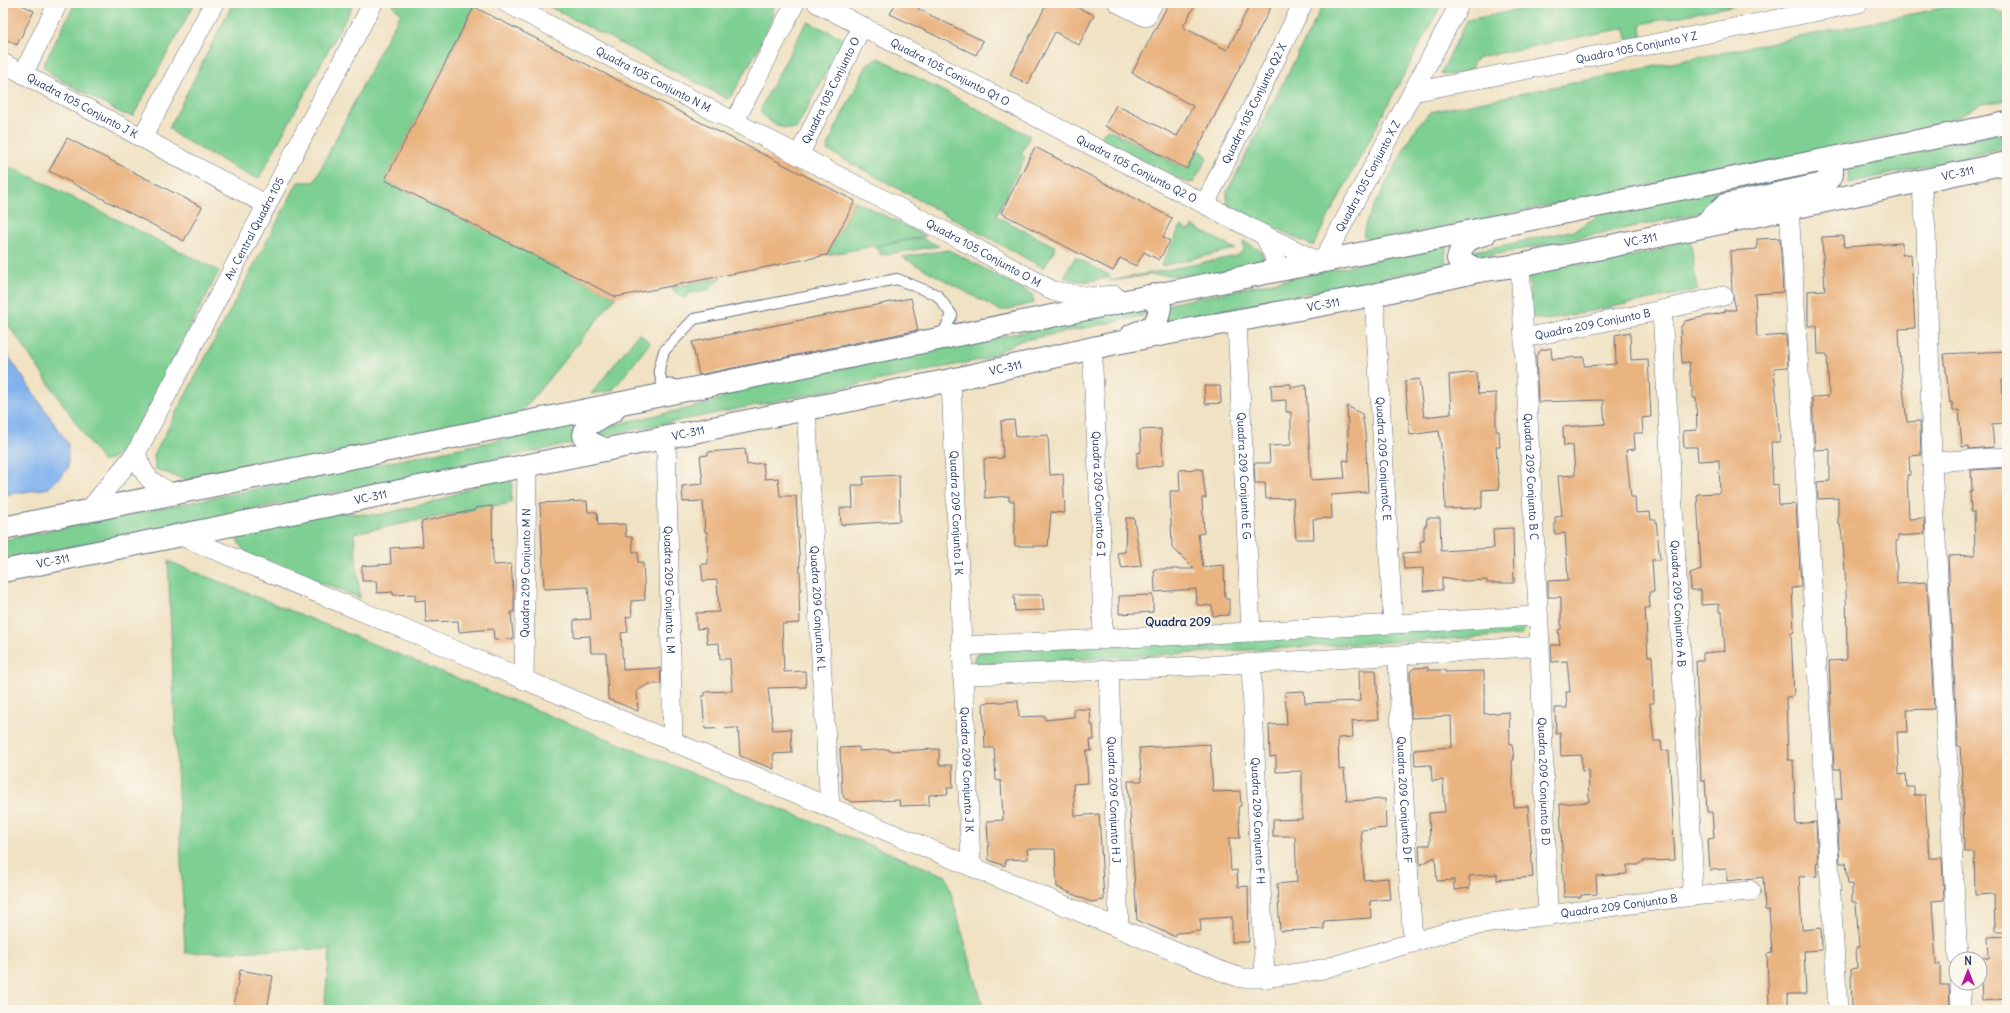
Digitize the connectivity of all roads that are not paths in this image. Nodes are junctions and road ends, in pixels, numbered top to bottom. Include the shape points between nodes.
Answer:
1 (58, 3) edge
2 (214, 3) edge
3 (373, 3) edge
4 (507, 3) edge
5 (795, 3) edge
6 (1118, 3) edge
7 (1303, 3) edge
8 (1460, 3) edge
9 (1859, 3) edge
10 (828, 6) edge
11 (1149, 10) edge
12 (862, 26) junction
13 (3, 63) edge
14 (23, 74) junction
15 (1413, 92) junction
16 (735, 122) junction
17 (2007, 123) edge
18 (1068, 134) joint
19 (142, 138) junction
20 (799, 155) junction
21 (1819, 160) junction
22 (2007, 163) edge
23 (1921, 180) junction
24 (1205, 204) junction
25 (267, 205) junction
26 (1789, 208) junction
27 (1575, 210) junction
28 (1703, 226) junction
29 (1267, 236) junction
30 (1321, 261) junction
31 (1520, 264) junction
32 (1478, 271) junction
33 (1270, 272) junction
34 (1182, 290) junction
35 (1053, 291) junction
36 (1374, 295) junction
37 (1149, 296) junction
38 (1723, 296) dead end
39 (1662, 310) junction
40 (1040, 318) junction
41 (1237, 320) junction
42 (1524, 338) junction
43 (934, 340) junction
44 (1102, 346) junction
45 (951, 380) junction
46 (699, 387) junction
47 (631, 401) junction
48 (806, 409) junction
49 (666, 438) junction
50 (606, 450) junction
51 (136, 453) junction
52 (2007, 457) edge
53 (1932, 462) junction
54 (527, 465) junction
55 (173, 494) junction
56 (88, 511) junction
57 (3, 528) edge
58 (179, 535) junction
59 (3, 571) edge
60 (1537, 616) junction
61 (1394, 623) junction
62 (1251, 632) junction
63 (1103, 640) junction
64 (961, 646) junction
65 (1540, 646) junction
66 (1398, 656) junction
67 (1251, 663) junction
68 (1109, 671) junction
69 (962, 674) junction
70 (524, 680) junction
71 (673, 743) junction
72 (830, 808) junction
73 (971, 865) junction
74 (1751, 891) dead end
75 (1692, 896) junction
76 (1548, 917) junction
77 (1119, 928) junction
78 (1413, 943) junction
79 (1958, 951) edge
80 (1265, 978) junction
81 (1960, 991) edge
82 (1838, 1010) edge
83 (1961, 1010) edge

1 - 14 street
2 - 19 street
3 - 25 street, Av. Central Quadra 105
4 - 16 street, Quadra 105 Conjunto N M
5 - 16 street
6 - 11 street
7 - 24 street, Quadra 105 Conjunto Q2 X
8 - 15 street, Quadra 105 Conjunto X Z
9 - 15 street, Quadra 105 Conjunto Y Z
10 - 12 street, Quadra 105 Conjunto Q1 O
12 - 18 street, Quadra 105 Conjunto Q1 O
12 - 20 street, Quadra 105 Conjunto O
13 - 14 street, Quadra 105 Conjunto J K
14 - 19 street, Quadra 105 Conjunto J K
15 - 30 street, Quadra 105 Conjunto X Z
16 - 20 street, Quadra 105 Conjunto N M
17 - 21 main road
18 - 24 street, Quadra 105 Conjunto Q2 O
19 - 25 street, Quadra 105 Conjunto J K
20 - 35 street, Quadra 105 Conjunto O M
21 - 27 main road
21 - 28 main road via 1832,168 1832,175 1824,184 1725,205
22 - 23 main road, VC-311
23 - 26 main road, VC-311
23 - 53 street via 1926,230
24 - 29 street, Quadra 105 Conjunto Q2 O
25 - 51 street, Av. Central Quadra 105
26 - 28 main road, VC-311
26 - 82 street
27 - 30 main road
27 - 32 main road via 1553,221 1471,237 1460,248 1458,259
28 - 31 main road, VC-311
29 - 30 street, Quadra 105 Conjunto Q2 O
29 - 33 street via 1276,260
30 - 33 main road
31 - 32 main road, VC-311
31 - 42 street, Quadra 209 Conjunto B C
32 - 36 main road, VC-311
33 - 34 main road
34 - 35 street, Quadra 105 Conjunto O M via 1090,297
34 - 37 main road
35 - 40 street via 1053,305
36 - 41 main road, VC-311
36 - 61 street, Quadra 209 ConjuntoC E
37 - 40 main road
37 - 44 main road via 1160,306 1154,326
38 - 39 street, Quadra 209 Conjunto B
39 - 42 street, Quadra 209 Conjunto B
39 - 75 street, Quadra 209 Conjunto A B via 1693,867
40 - 43 main road
41 - 44 main road, VC-311
41 - 62 street, Quadra 209 Conjunto E G
42 - 60 street, Quadra 209 Conjunto B C
43 - 46 main road
43 - 46 lane via 945,329 952,315 937,295 897,279 694,319 664,351 659,369 662,384
44 - 45 main road, VC-311
44 - 63 street, Quadra 209 Conjunto G I via 1100,512
45 - 48 main road, VC-311
45 - 64 street, Quadra 209 Conjunto I K
46 - 47 main road
47 - 50 main road via 587,425 584,436 587,441
47 - 55 main road
48 - 49 main road, VC-311
48 - 72 street, Quadra 209 Conjunto K L
49 - 50 main road, VC-311
49 - 71 street, Quadra 209 Conjunto L M
50 - 54 main road, VC-311
51 - 55 street via 150,481
51 - 56 street, Av. Central Quadra 105
52 - 53 street
53 - 79 street
54 - 58 main road, VC-311
54 - 70 street, Quadra 209 Conjunto M N
55 - 56 main road
56 - 57 main road
58 - 59 main road, VC-311
58 - 70 street, Quadra 209 Conjunto B
60 - 61 street
60 - 65 street, Quadra 209 Conjunto B C
61 - 62 street
62 - 63 street
63 - 64 street
64 - 69 street, Quadra 209 Conjunto I K
65 - 66 street
65 - 76 street, Quadra 209 Conjunto B D
66 - 67 street
66 - 78 street, Quadra 209 Conjunto D F
67 - 68 street
67 - 80 street, Quadra 209 Conjunto F H
68 - 69 street
68 - 77 street, Quadra 209 Conjunto H J
69 - 73 street, Quadra 209 Conjunto J K
70 - 71 street, Quadra 209 Conjunto B
71 - 72 street, Quadra 209 Conjunto B
72 - 73 street, Quadra 209 Conjunto B
73 - 77 street, Quadra 209 Conjunto B
74 - 75 street, Quadra 209 Conjunto B
75 - 76 street, Quadra 209 Conjunto B
76 - 78 street, Quadra 209 Conjunto B via 1483,924
77 - 80 street, Quadra 209 Conjunto B via 1221,972 1241,978
78 - 80 street, Quadra 209 Conjunto B via 1323,969
81 - 83 street

